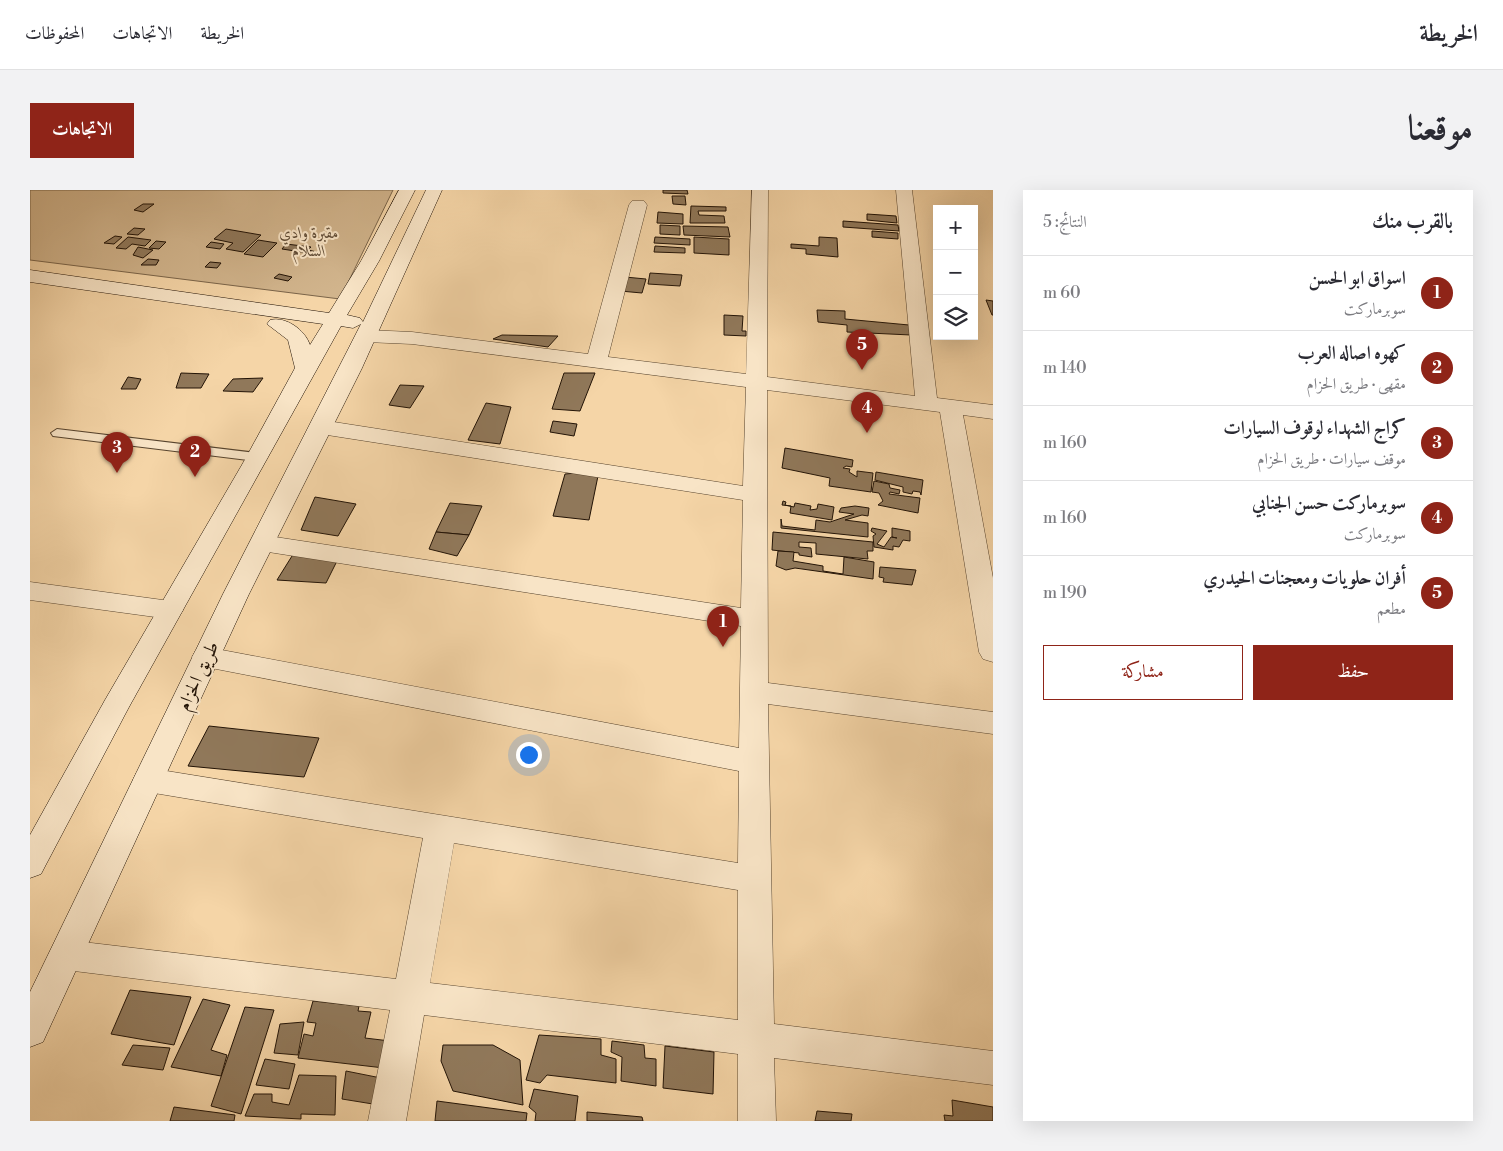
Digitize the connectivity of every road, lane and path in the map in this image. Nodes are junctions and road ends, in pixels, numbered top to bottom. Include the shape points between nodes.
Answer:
1 (407, 190) edge
2 (434, 190) edge
3 (760, 190) edge
4 (904, 190) edge
5 (638, 205) dead end
6 (30, 276) edge
7 (30, 290) edge
8 (277, 324) junction
9 (333, 325) junction
10 (369, 330) junction
11 (596, 361) junction
12 (306, 368) junction
13 (756, 381) junction
14 (939, 405) junction
15 (993, 412) edge
16 (321, 428) junction
17 (57, 433) dead end
18 (257, 457) junction
19 (755, 495) junction
20 (262, 543) junction
21 (30, 591) edge
22 (170, 610) junction
23 (755, 619) junction
24 (993, 652) edge
25 (206, 657) junction
26 (754, 692) junction
27 (993, 723) edge
28 (755, 763) junction
29 (148, 780) junction
30 (441, 827) junction
31 (30, 865) edge
32 (755, 879) junction
33 (66, 955) junction
34 (410, 997) junction
35 (30, 1030) edge
36 (756, 1039) junction
37 (993, 1068) edge
38 (387, 1121) edge
39 (757, 1121) edge

1 - 9 street
2 - 10 street, طريق الحزام
3 - 13 street
4 - 14 street
5 - 11 street
6 - 9 street
7 - 8 street
8 - 9 street
8 - 12 street via 297,337
9 - 10 street
9 - 12 street
10 - 11 street
10 - 16 street, طريق الحزام
11 - 13 street
12 - 18 street
13 - 14 street
13 - 19 street
14 - 15 street
14 - 24 street
16 - 19 street
16 - 20 street, طريق الحزام
17 - 18 lane
18 - 22 street
19 - 23 street
20 - 23 street
20 - 25 street, طريق الحزام
21 - 22 street
22 - 31 street
23 - 26 street
25 - 28 street
25 - 29 street, طريق الحزام
26 - 27 street
26 - 28 street
28 - 32 street
29 - 30 street
29 - 33 street, طريق الحزام
30 - 32 street
30 - 34 street
32 - 36 street
33 - 34 street
33 - 35 street, طريق الحزام
34 - 36 street
34 - 38 street
36 - 37 street
36 - 39 street

